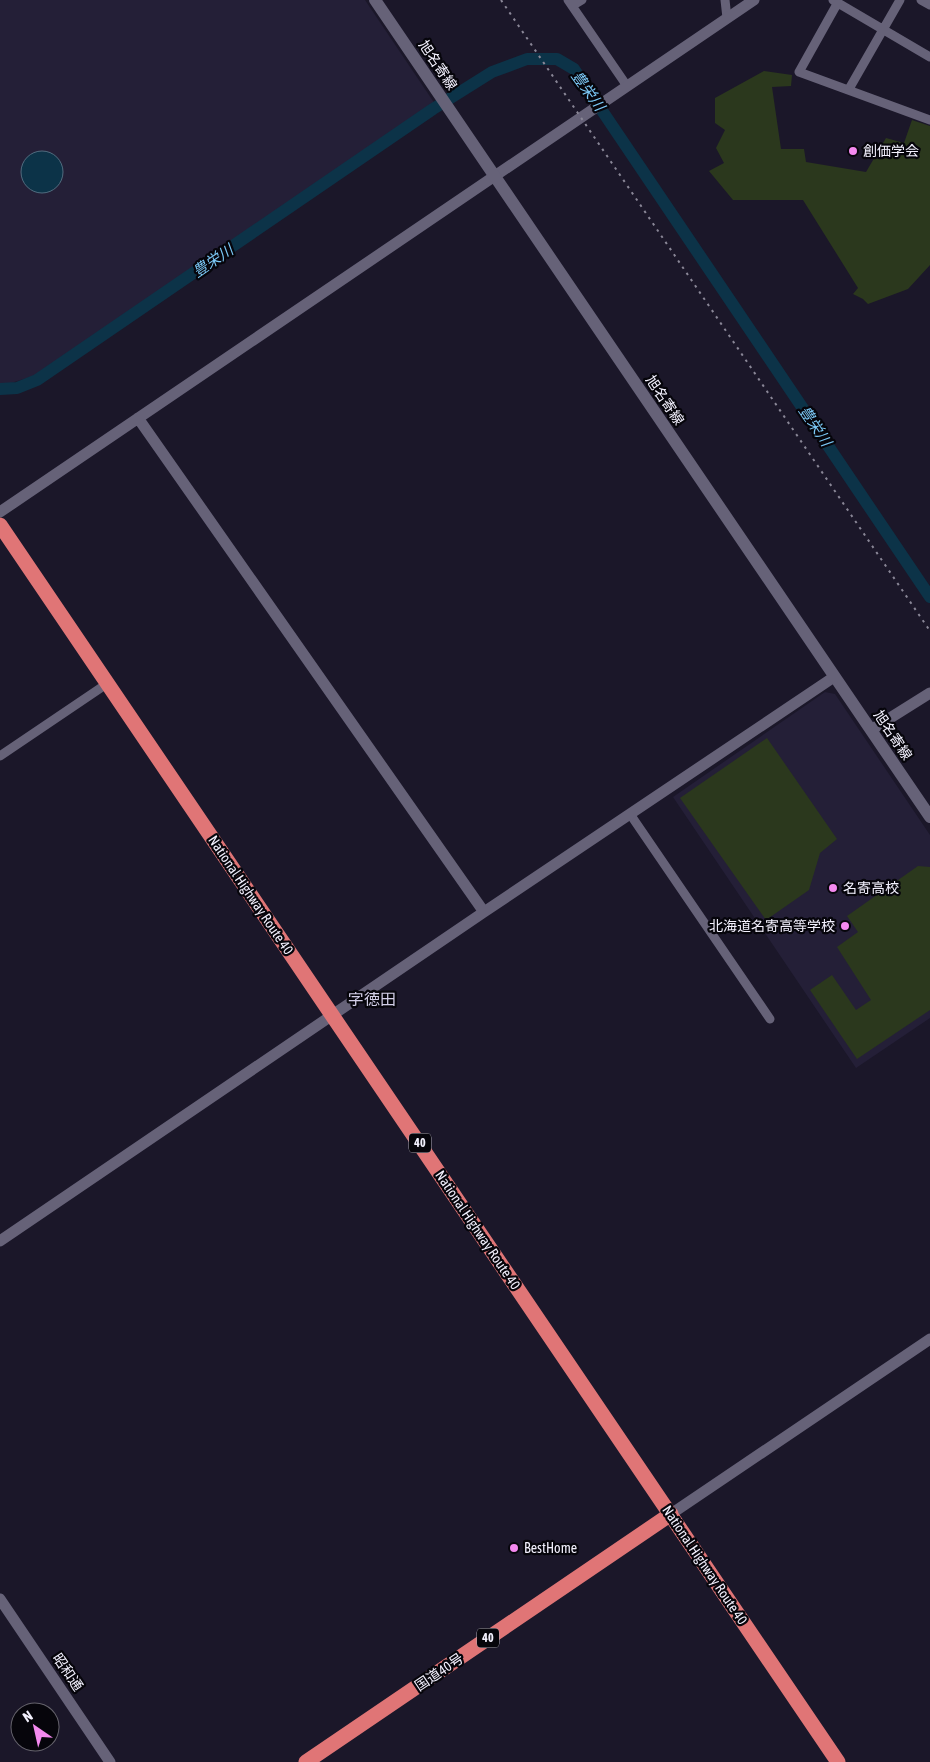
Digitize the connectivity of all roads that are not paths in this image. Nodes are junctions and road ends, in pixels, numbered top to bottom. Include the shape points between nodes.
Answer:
1 (375, 0) edge
2 (582, 0) edge
3 (724, 0) edge
4 (754, 0) edge
5 (900, 0) edge
6 (921, 0) edge
7 (835, 2) edge
8 (570, 3) edge
9 (930, 5) edge
10 (727, 18) junction
11 (883, 30) junction
12 (930, 57) edge
13 (627, 86) junction
14 (849, 89) junction
15 (930, 120) edge
16 (495, 176) junction
17 (138, 418) junction
18 (0, 512) edge
19 (0, 525) edge
20 (834, 677) junction
21 (108, 683) junction
22 (930, 693) edge
23 (871, 730) junction
24 (0, 756) edge
25 (630, 814) junction
26 (930, 817) edge
27 (484, 912) junction
28 (332, 1015) junction
29 (770, 1019) dead end
30 (0, 1242) edge
31 (930, 1339) edge
32 (671, 1514) junction
33 (0, 1599) edge
34 (110, 1762) edge
35 (306, 1762) edge
36 (838, 1762) edge

1 - 16 main road, 旭名寄線
2 - 8 street
3 - 10 street
4 - 10 street
5 - 11 street
6 - 9 street
7 - 11 street
7 - 14 street via 799,72
8 - 13 street
10 - 13 street
11 - 12 street
11 - 14 street
13 - 16 street
14 - 15 street
16 - 17 street
16 - 20 main road, 旭名寄線
17 - 18 street
17 - 27 street
19 - 21 highway, National Highway Route 40 / 40
20 - 23 main road, 旭名寄線
20 - 25 street
21 - 24 street
21 - 28 highway, National Highway Route 40 / 40
22 - 23 street
23 - 26 main road, 旭名寄線
25 - 27 street
25 - 29 street
27 - 28 street
28 - 30 street
28 - 32 highway, National Highway Route 40 / 40
31 - 32 street
32 - 35 highway, 国道40号 / 40
32 - 36 highway, National Highway Route 40 / 40
33 - 34 street, 昭和通

